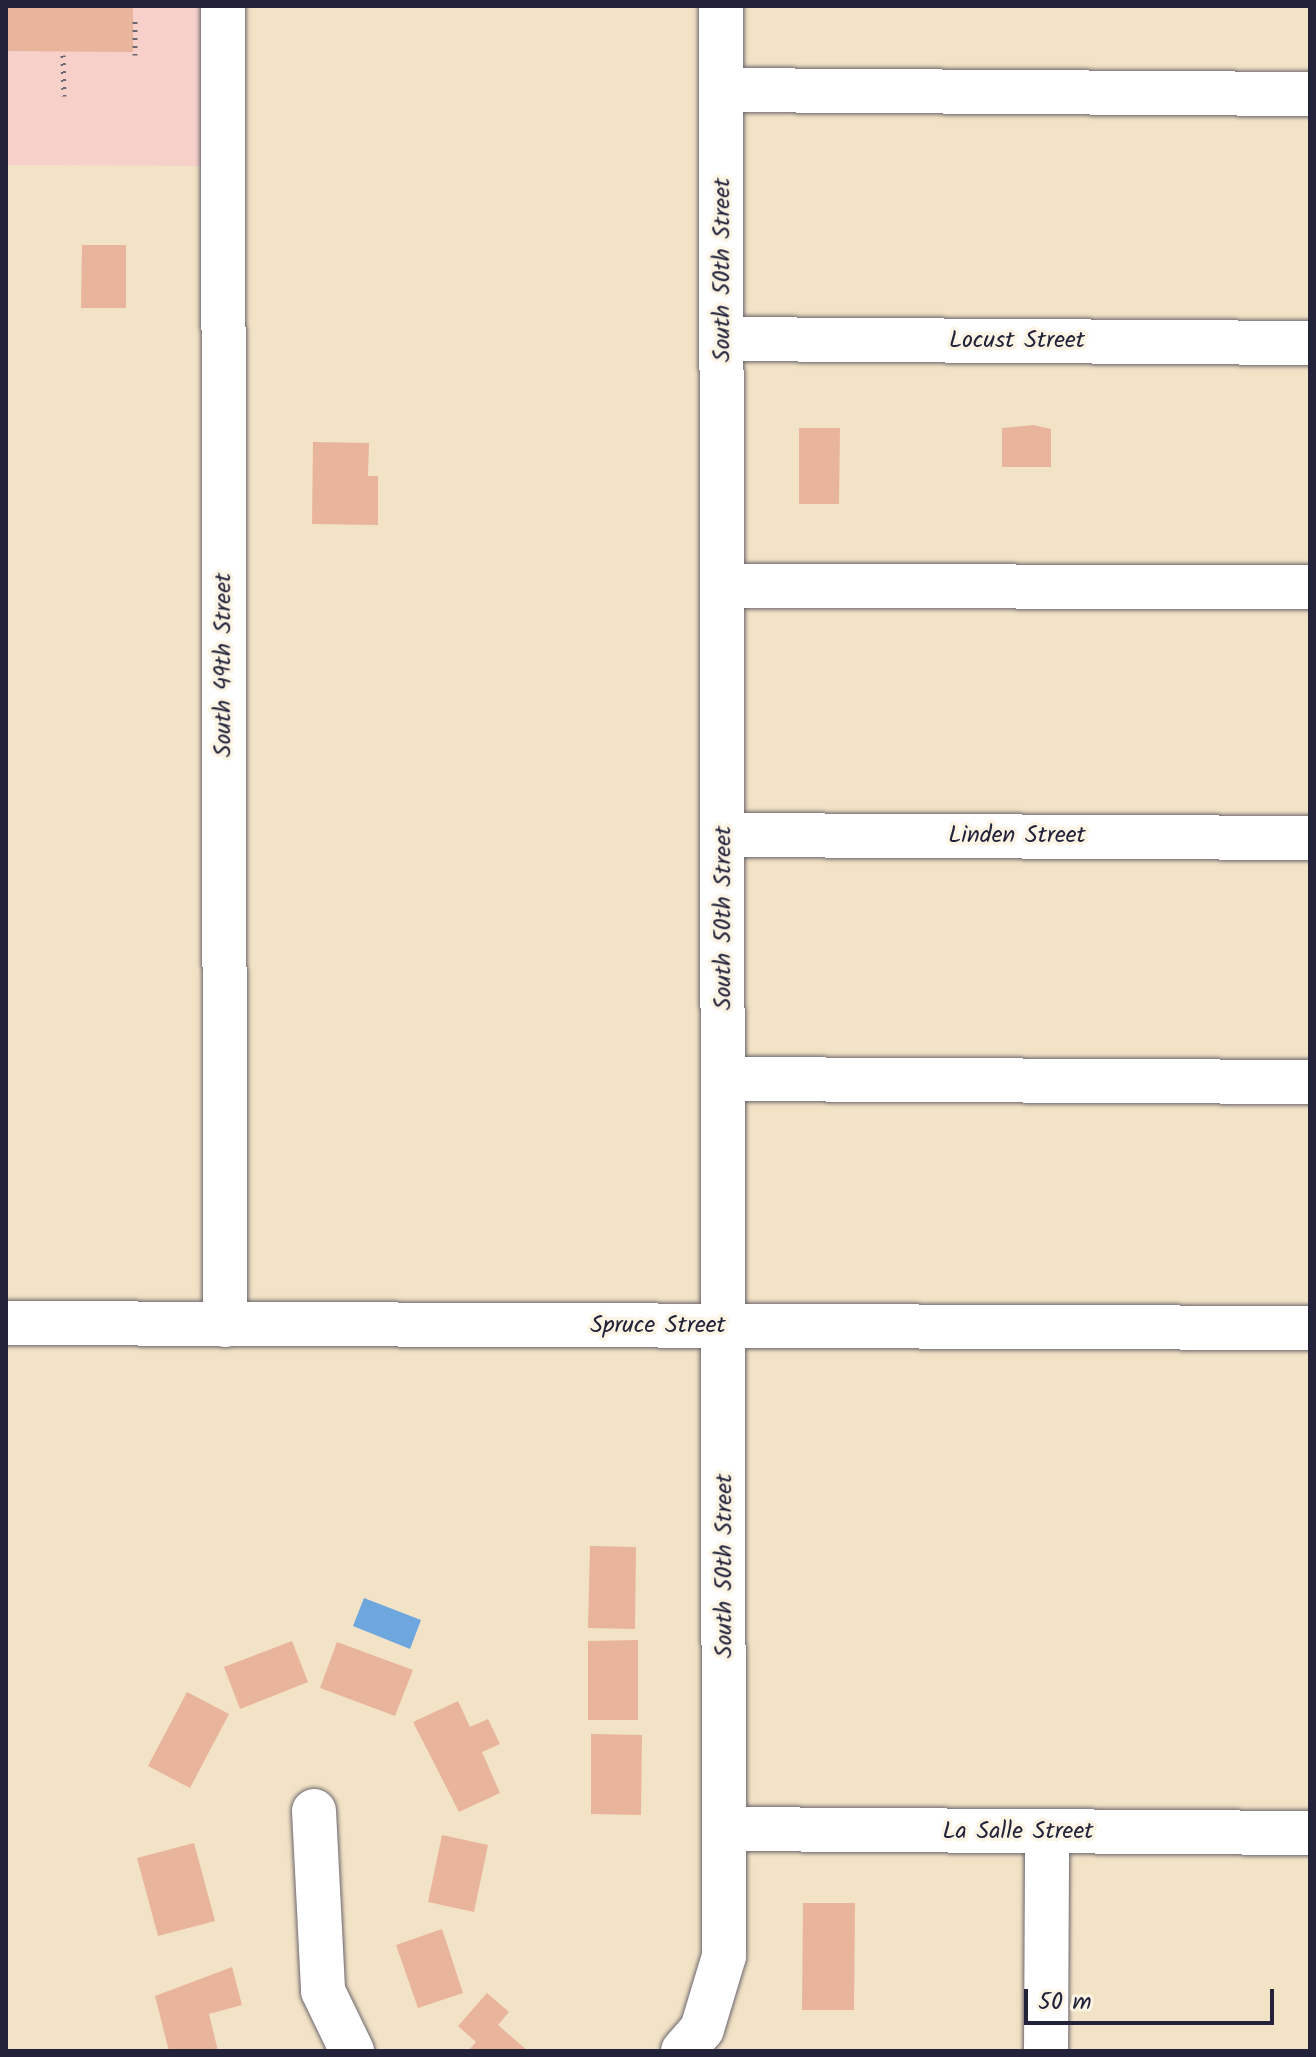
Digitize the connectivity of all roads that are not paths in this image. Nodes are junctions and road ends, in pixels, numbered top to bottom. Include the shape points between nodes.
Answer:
1 (223, 6) edge
2 (721, 6) edge
3 (721, 90) junction
4 (1310, 94) edge
5 (723, 339) junction
6 (1310, 343) edge
7 (724, 586) junction
8 (1310, 587) edge
9 (724, 835) junction
10 (1310, 838) edge
11 (725, 1079) junction
12 (1310, 1082) edge
13 (6, 1323) edge
14 (225, 1325) junction
15 (725, 1326) junction
16 (1310, 1328) edge
17 (314, 1811) dead end
18 (726, 1829) junction
19 (1047, 1832) junction
20 (1310, 1833) edge
21 (352, 2051) edge
22 (683, 2051) edge
23 (1046, 2051) edge

1 - 14 street, South 49th Street
2 - 3 street, South 50th Street
3 - 4 street
3 - 5 street, South 50th Street
5 - 6 street, Locust Street
5 - 7 street, South 50th Street
7 - 8 street
7 - 9 street, South 50th Street
9 - 10 street, Linden Street
9 - 11 street, South 50th Street
11 - 12 street
11 - 15 street, South 50th Street
13 - 14 street, Spruce Street
14 - 15 street, Spruce Street
15 - 16 street, Spruce Street
15 - 18 street, South 50th Street
17 - 21 street via 323,1991
18 - 19 street, La Salle Street
18 - 22 street, South 50th Street via 724,1956 702,2029
19 - 20 street, La Salle Street
19 - 23 street

